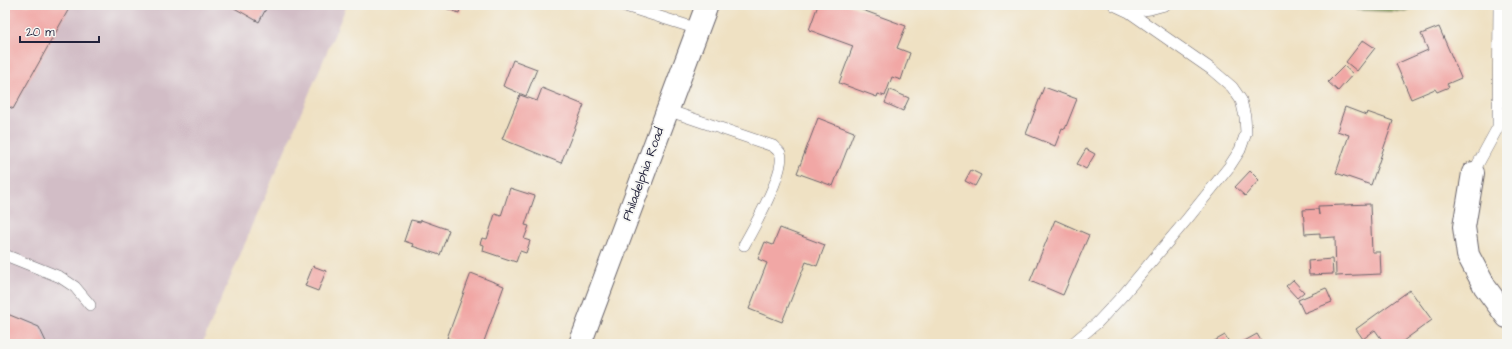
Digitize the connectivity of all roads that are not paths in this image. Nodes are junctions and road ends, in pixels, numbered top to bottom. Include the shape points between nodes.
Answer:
1 (622, 5) edge
2 (707, 5) edge
3 (1114, 5) edge
4 (1165, 5) edge
5 (1499, 5) edge
6 (1129, 12) junction
7 (698, 29) junction
8 (667, 110) junction
9 (1473, 173) joint
10 (744, 245) dead end
11 (5, 255) edge
12 (90, 305) dead end
13 (1507, 317) edge
14 (580, 344) edge
15 (1072, 344) edge

1 - 7 lane
2 - 7 main road, Philadelphia Road
3 - 6 lane
4 - 6 lane
5 - 9 lane via 1498,127
6 - 15 lane via 1211,69 1232,87 1241,100 1246,117 1246,133 1240,150 1229,167 1188,218 1124,294 1097,323
7 - 8 main road, Philadelphia Road
8 - 10 lane via 774,146 780,153 780,163 768,200
8 - 14 main road, Philadelphia Road
9 - 13 main road via 1464,227 1468,255 1485,287
11 - 12 lane via 60,277 75,287

